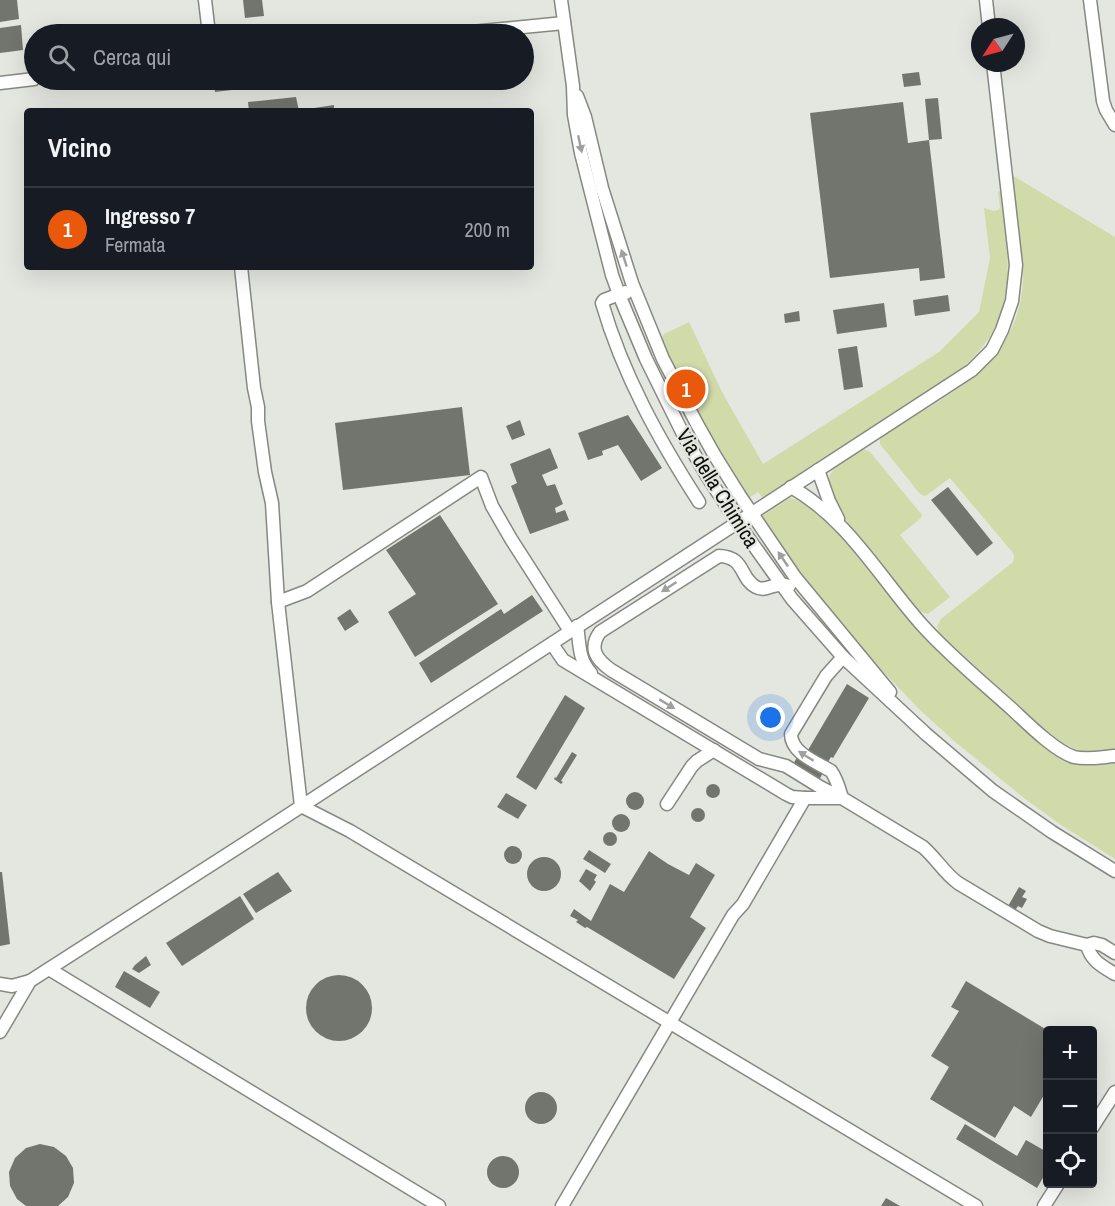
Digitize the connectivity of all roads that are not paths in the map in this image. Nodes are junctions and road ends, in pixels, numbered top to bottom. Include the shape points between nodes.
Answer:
1 (205, 0) edge
2 (561, 0) edge
3 (986, 0) edge
4 (1090, 0) edge
5 (988, 18) edge
6 (564, 23) junction
7 (208, 24) edge
8 (534, 26) edge
9 (994, 72) edge
10 (24, 80) edge
11 (0, 83) edge
12 (573, 86) junction
13 (1115, 125) edge
14 (241, 270) edge
15 (619, 294) junction
16 (714, 456) junction
17 (818, 470) junction
18 (791, 487) junction
19 (699, 502) dead end
20 (751, 513) junction
21 (737, 522) junction
22 (841, 525) junction
23 (782, 585) junction
24 (278, 602) junction
25 (574, 629) junction
26 (552, 644) junction
27 (843, 657) junction
28 (595, 679) junction
29 (887, 689) junction
30 (926, 734) junction
31 (714, 750) junction
32 (1115, 756) edge
33 (805, 798) junction
34 (842, 798) junction
35 (667, 804) dead end
36 (301, 806) junction
37 (1115, 871) edge
38 (1087, 945) junction
39 (1115, 953) edge
40 (49, 969) junction
41 (1115, 974) edge
42 (30, 981) junction
43 (0, 984) edge
44 (670, 1022) junction
45 (0, 1032) edge
46 (1115, 1092) edge
47 (1097, 1120) edge
48 (1055, 1188) edge
49 (439, 1206) edge
50 (562, 1206) edge
51 (976, 1206) edge
52 (1044, 1206) edge

1 - 7 lane
2 - 6 lane, Via della Chimica
3 - 5 lane
4 - 13 lane via 1102,101
6 - 8 lane
6 - 12 lane, Via della Chimica
9 - 17 lane via 1016,265 1012,301 1002,330 992,350 972,370
10 - 11 lane
12 -> 15 lane, Via della Chimica via 581,153
16 -> 12 lane, Via della Chimica via 663,359 632,283
14 - 24 lane via 258,422 272,502
15 - 16 lane via 628,295 687,423
15 - 19 lane via 602,303 614,338 650,419
15 - 21 lane, Via della Chimica via 686,438
16 - 20 lane, Via della Chimica
17 - 18 lane
17 - 22 lane
18 - 20 lane
18 - 22 lane
20 - 21 lane
29 -> 20 lane, Via della Chimica via 808,594
21 - 23 lane, Via della Chimica
21 - 25 lane
22 - 32 lane via 923,626 1033,728 1071,756
23 - 27 lane, Via della Chimica
23 - 29 lane via 790,586 851,656
23 -> 34 lane via 762,590 755,587 737,562 719,556 600,632 594,650 600,662 621,676 759,759 786,766
24 - 25 lane via 307,591 481,477 511,538
24 - 36 lane
25 - 26 lane
25 - 28 lane via 581,659
26 - 28 lane via 563,660
26 - 36 lane
27 - 30 lane, Via della Chimica
34 -> 27 lane via 831,771 796,750 791,734 826,676
28 - 31 lane
29 - 30 lane, Via della Chimica
30 - 37 lane, Via della Chimica via 993,791
31 - 33 lane via 786,794
31 - 35 lane via 692,766
33 - 34 lane
33 - 44 lane
34 - 38 lane via 923,847 950,877 1023,922 1050,936
36 - 40 lane
36 - 44 lane via 360,837
38 - 39 lane via 1102,945
38 - 41 lane via 1095,962
40 - 42 lane
40 - 49 lane
42 - 43 lane via 12,986
42 - 45 lane
44 - 50 lane
44 - 51 lane
46 - 47 lane
48 - 52 lane

